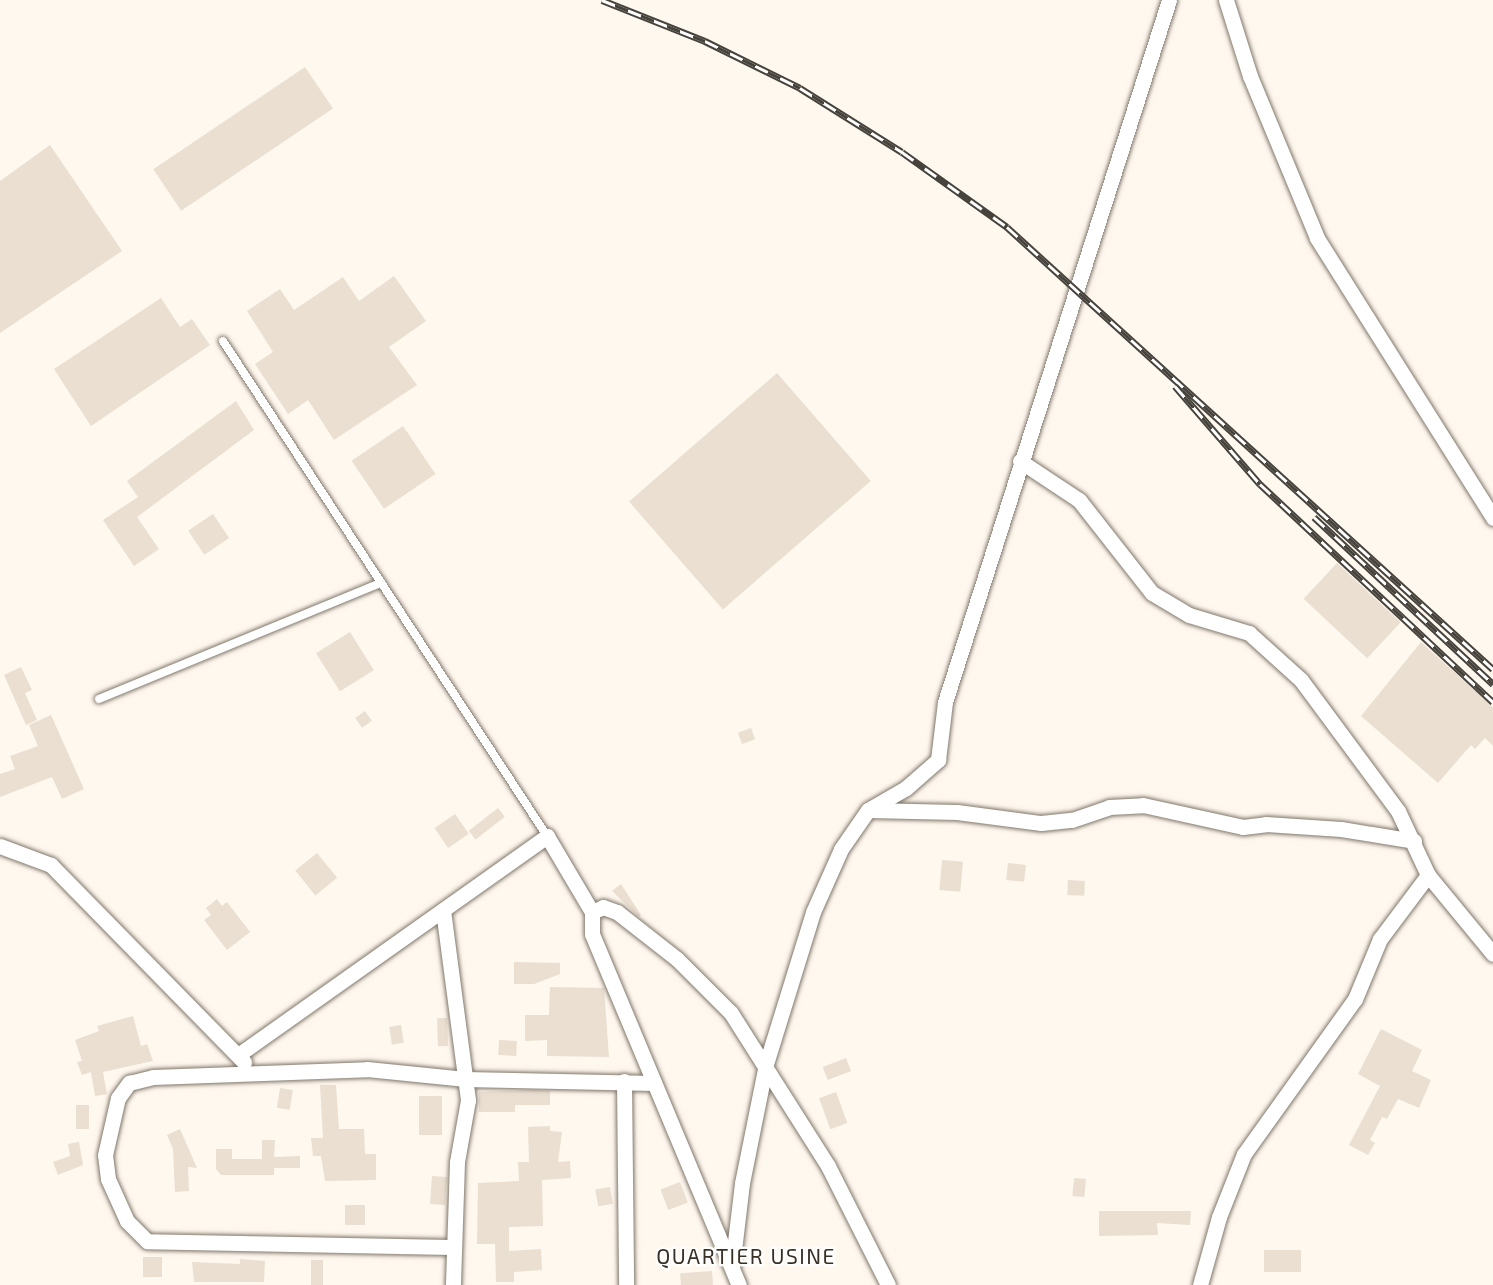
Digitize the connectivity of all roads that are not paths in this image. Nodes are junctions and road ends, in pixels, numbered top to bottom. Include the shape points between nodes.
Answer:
1 (1168, 0) edge
2 (1226, 0) edge
3 (224, 342) dead end
4 (1020, 461) junction
5 (1493, 518) edge
6 (381, 582) junction
7 (99, 699) dead end
8 (868, 810) junction
9 (547, 836) junction
10 (1414, 841) junction
11 (0, 846) edge
12 (1428, 875) junction
13 (443, 910) junction
14 (592, 912) junction
15 (1493, 954) edge
16 (238, 1055) junction
17 (766, 1064) junction
18 (255, 1073) junction
19 (465, 1079) junction
20 (624, 1081) junction
21 (654, 1083) junction
22 (451, 1247) junction
23 (732, 1267) junction
24 (453, 1285) edge
25 (626, 1285) edge
26 (739, 1285) edge
27 (888, 1285) edge
28 (1200, 1285) edge

1 - 4 street
2 - 5 street via 1250,76 1317,238
3 - 6 lane
4 - 8 street via 945,702 938,760 906,788
4 - 10 street via 1079,500 1152,593 1190,615 1249,633 1301,680 1360,754
6 - 7 lane
6 - 9 lane
8 - 10 street via 957,812 1041,823 1072,820 1109,807 1143,805 1243,828 1266,824
8 - 17 street via 840,849 813,912
9 - 13 street
9 - 14 street
10 - 12 street
11 - 16 street via 51,865
12 - 15 street
12 - 28 street via 1380,939 1355,999 1244,1154 1218,1217
13 - 16 street
13 - 19 street
14 - 17 street via 603,908 617,912 677,959 731,1013
14 - 21 street via 592,934
16 - 18 street
17 - 23 street via 742,1183
17 - 27 street via 828,1166
18 - 19 street via 367,1069
18 - 22 street via 153,1077 129,1083 118,1098 105,1155 108,1179 138,1234 147,1241
19 - 20 street
19 - 22 street via 468,1100
20 - 21 street
20 - 25 street
21 - 23 street
22 - 24 street
23 - 26 street

